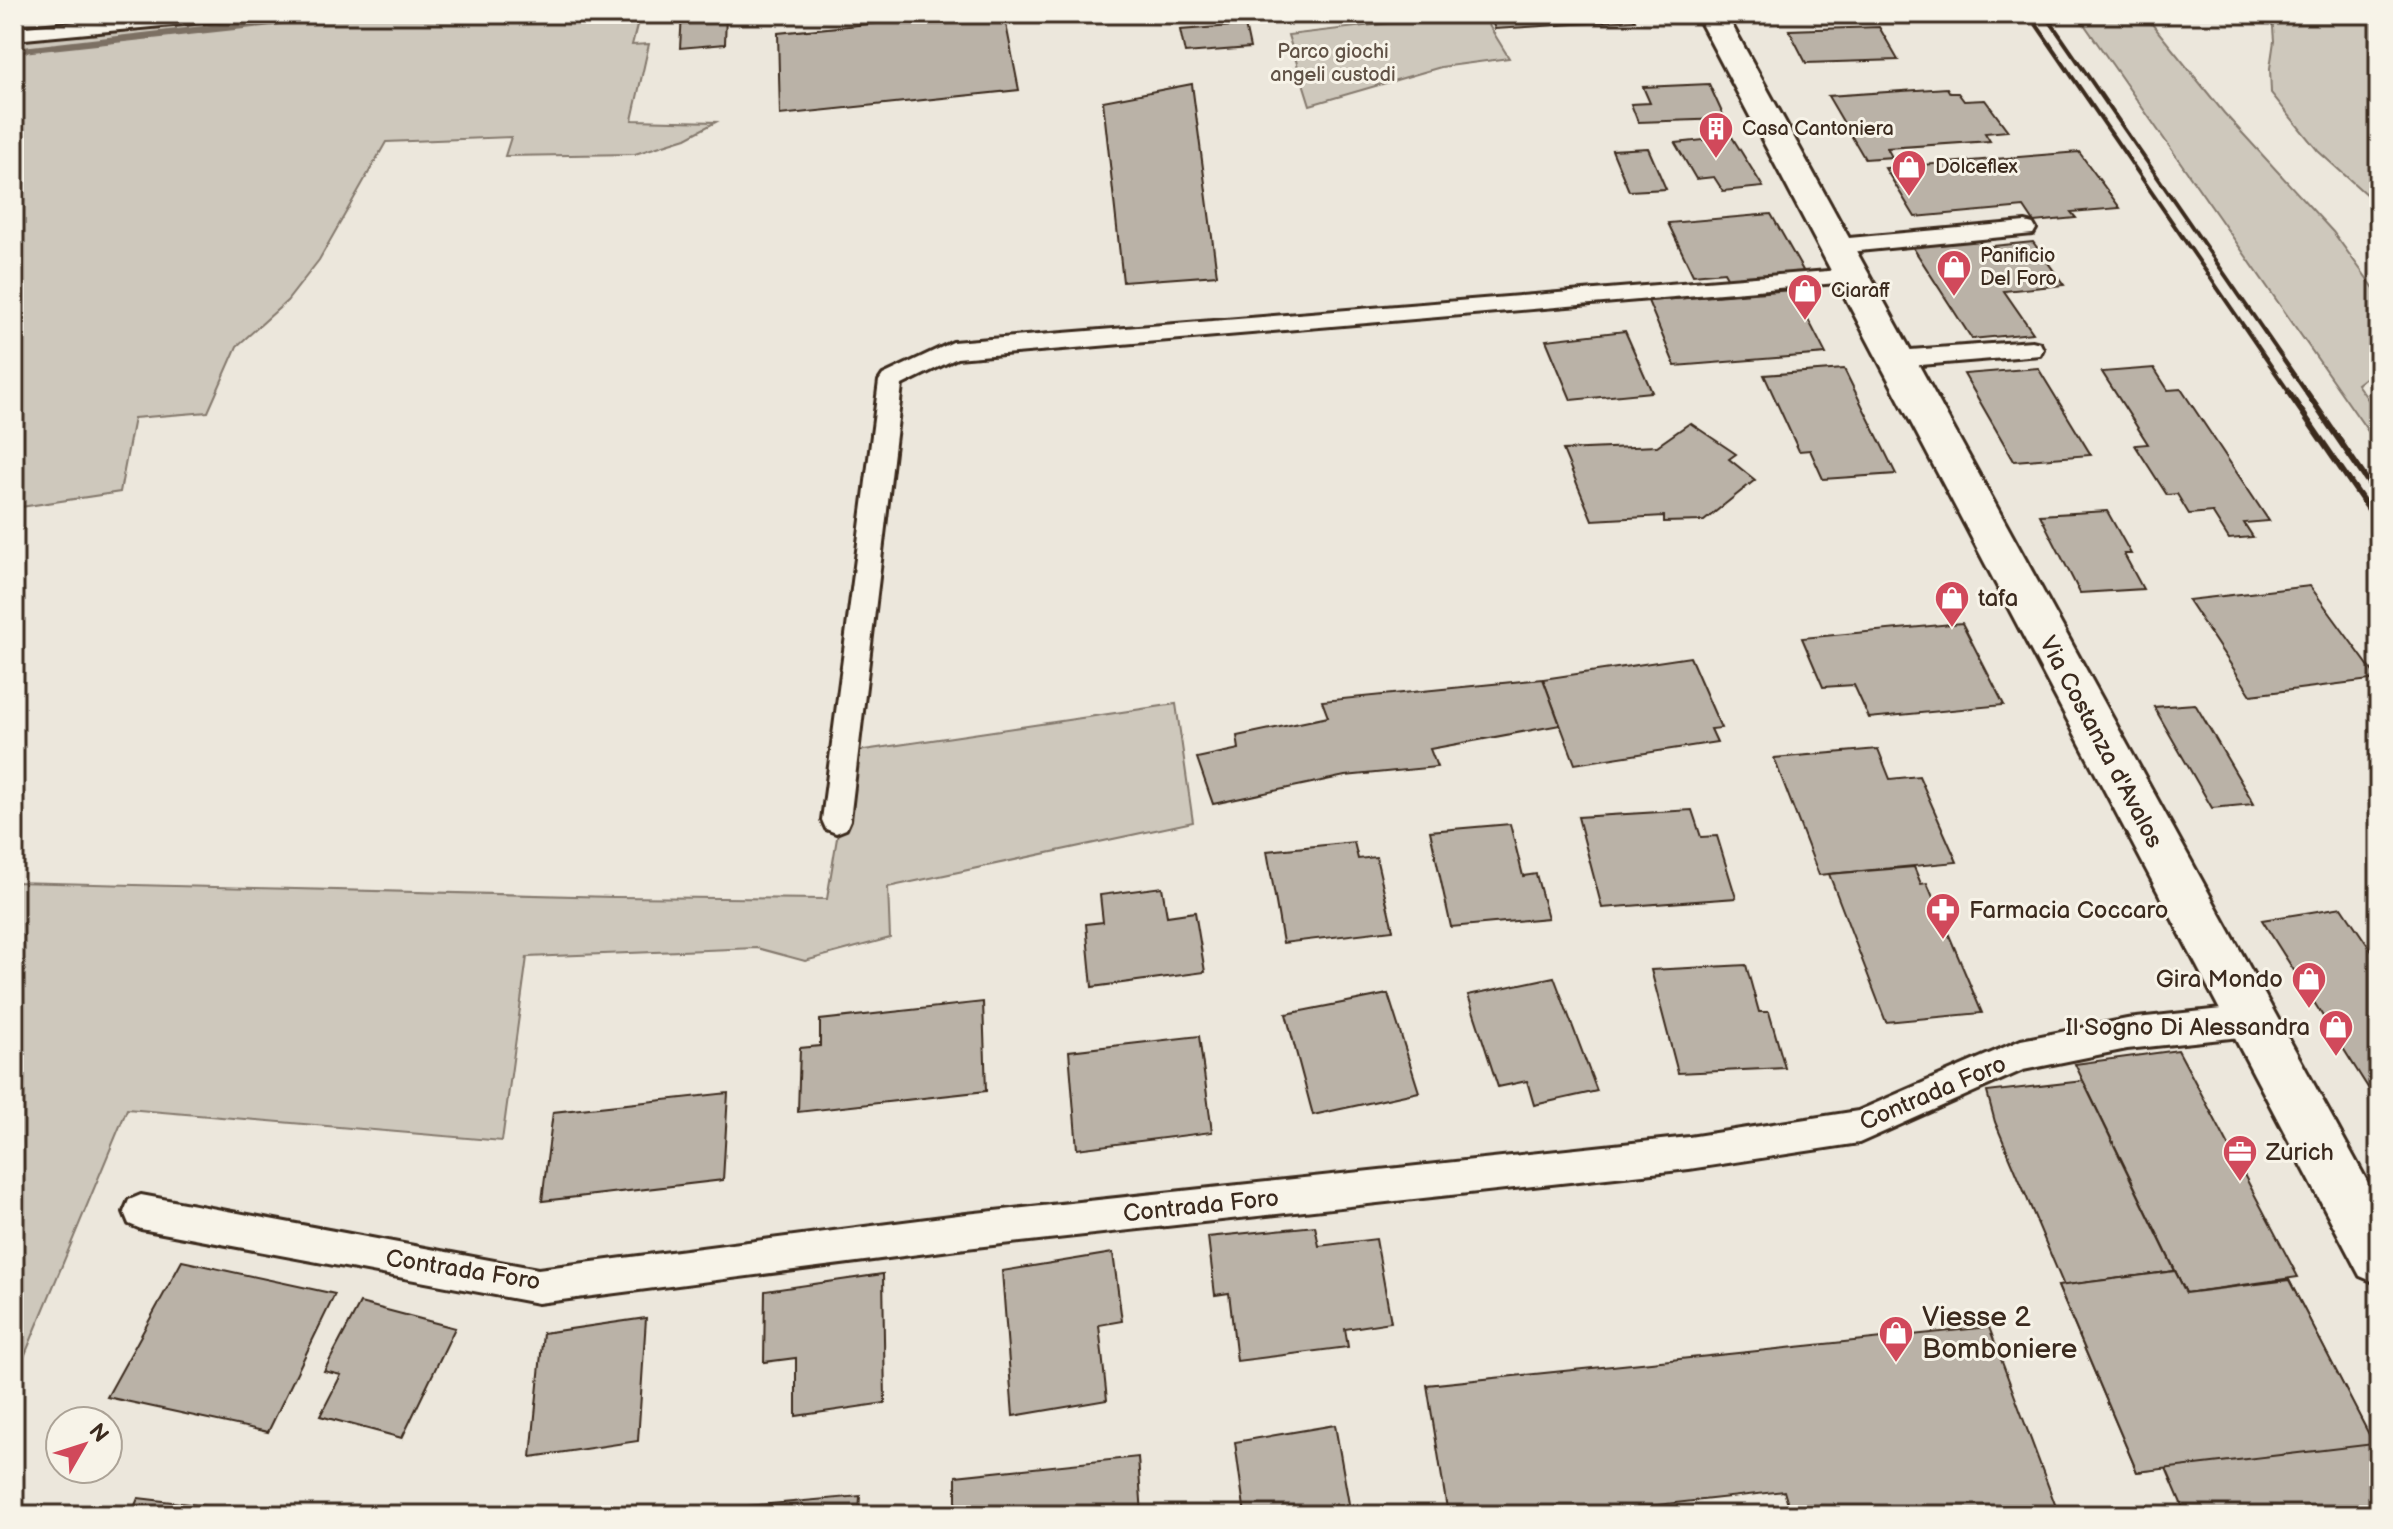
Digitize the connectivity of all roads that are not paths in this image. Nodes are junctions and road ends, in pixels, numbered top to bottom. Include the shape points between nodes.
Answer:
1 (226, 14) edge
2 (1711, 14) edge
3 (14, 34) edge
4 (2025, 229) dead end
5 (1845, 261) junction
6 (2032, 349) dead end
7 (1897, 359) junction
8 (836, 820) dead end
9 (2250, 1021) junction
10 (141, 1212) dead end
11 (2379, 1257) edge

1 - 3 lane
2 - 5 main road, Via Costanza d'Avalos
4 - 5 lane
5 - 7 main road, Via Costanza d'Avalos
5 - 8 lane via 953,350 891,381
6 - 7 lane
7 - 9 main road, Via Costanza d'Avalos
9 - 10 lane, Contrada Foro via 2127,1034 2021,1055 1859,1127 1626,1160 966,1231 538,1286
9 - 11 main road, Via Costanza d'Avalos

